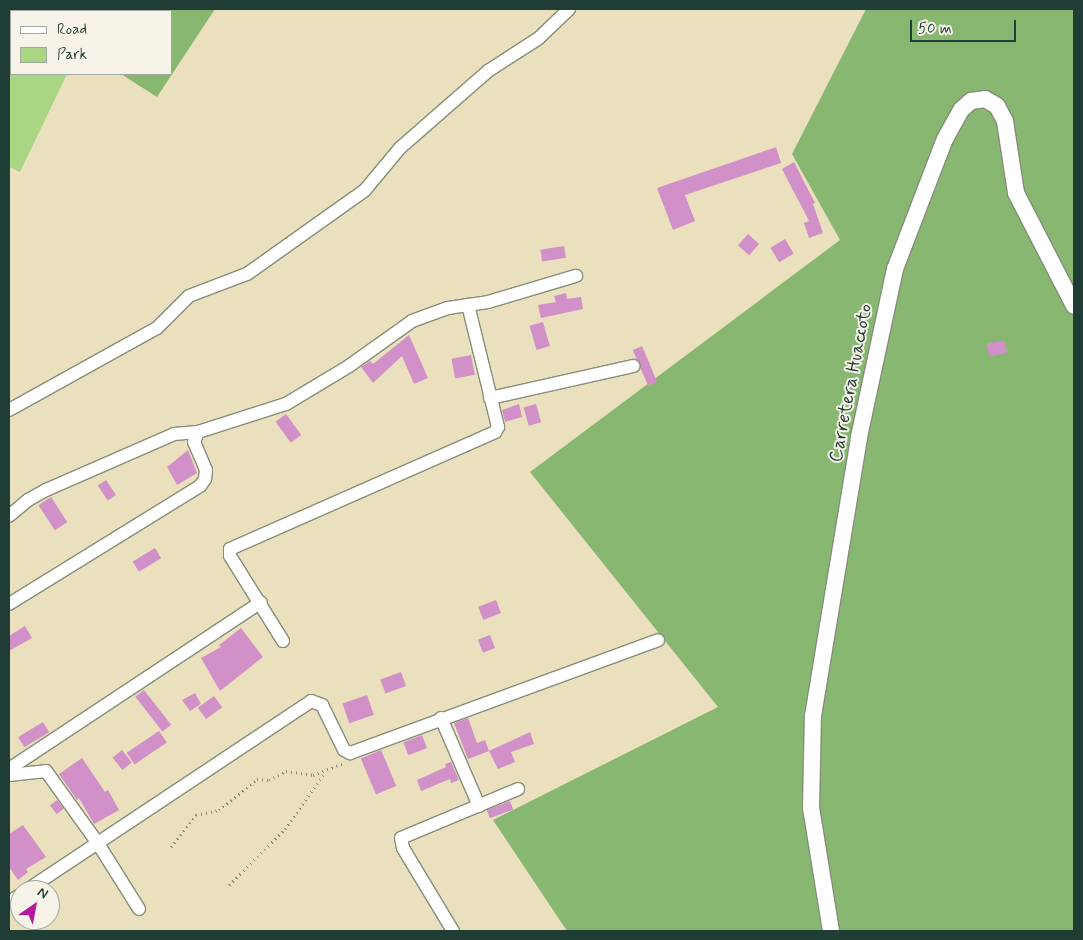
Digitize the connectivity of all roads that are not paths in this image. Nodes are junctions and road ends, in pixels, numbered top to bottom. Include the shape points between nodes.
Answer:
1 (569, 9) edge
2 (576, 276) dead end
3 (468, 305) junction
4 (1074, 306) edge
5 (633, 366) dead end
6 (490, 398) junction
7 (9, 410) edge
8 (198, 432) junction
9 (9, 516) edge
10 (261, 602) junction
11 (9, 604) edge
12 (658, 640) dead end
13 (283, 641) dead end
14 (441, 718) junction
15 (9, 768) edge
16 (9, 775) edge
17 (518, 789) dead end
18 (479, 806) junction
19 (97, 842) junction
20 (42, 880) edge
21 (139, 909) dead end
22 (453, 931) edge
23 (831, 931) edge

1 - 7 street via 538,38 488,72 400,148 365,190 247,274 189,296 157,328
2 - 3 street
3 - 6 street
3 - 8 street via 448,308 412,321 349,366 286,404
4 - 23 street, Carretera Huaccoto via 1016,192 1005,120 997,106 985,99 971,101 961,110 945,139 895,270 859,437 813,716 811,808
5 - 6 street
6 - 10 street via 498,427 495,432 230,549 230,556
8 - 9 street via 174,434 28,500
8 - 11 street via 194,442 206,470 205,480 200,486
10 - 13 street
10 - 15 street
12 - 14 street
14 - 18 street
14 - 19 street via 353,752 344,750 322,705 311,700
16 - 19 street via 46,771
17 - 18 street
18 - 22 street via 401,838 402,848
19 - 20 street
19 - 21 street

